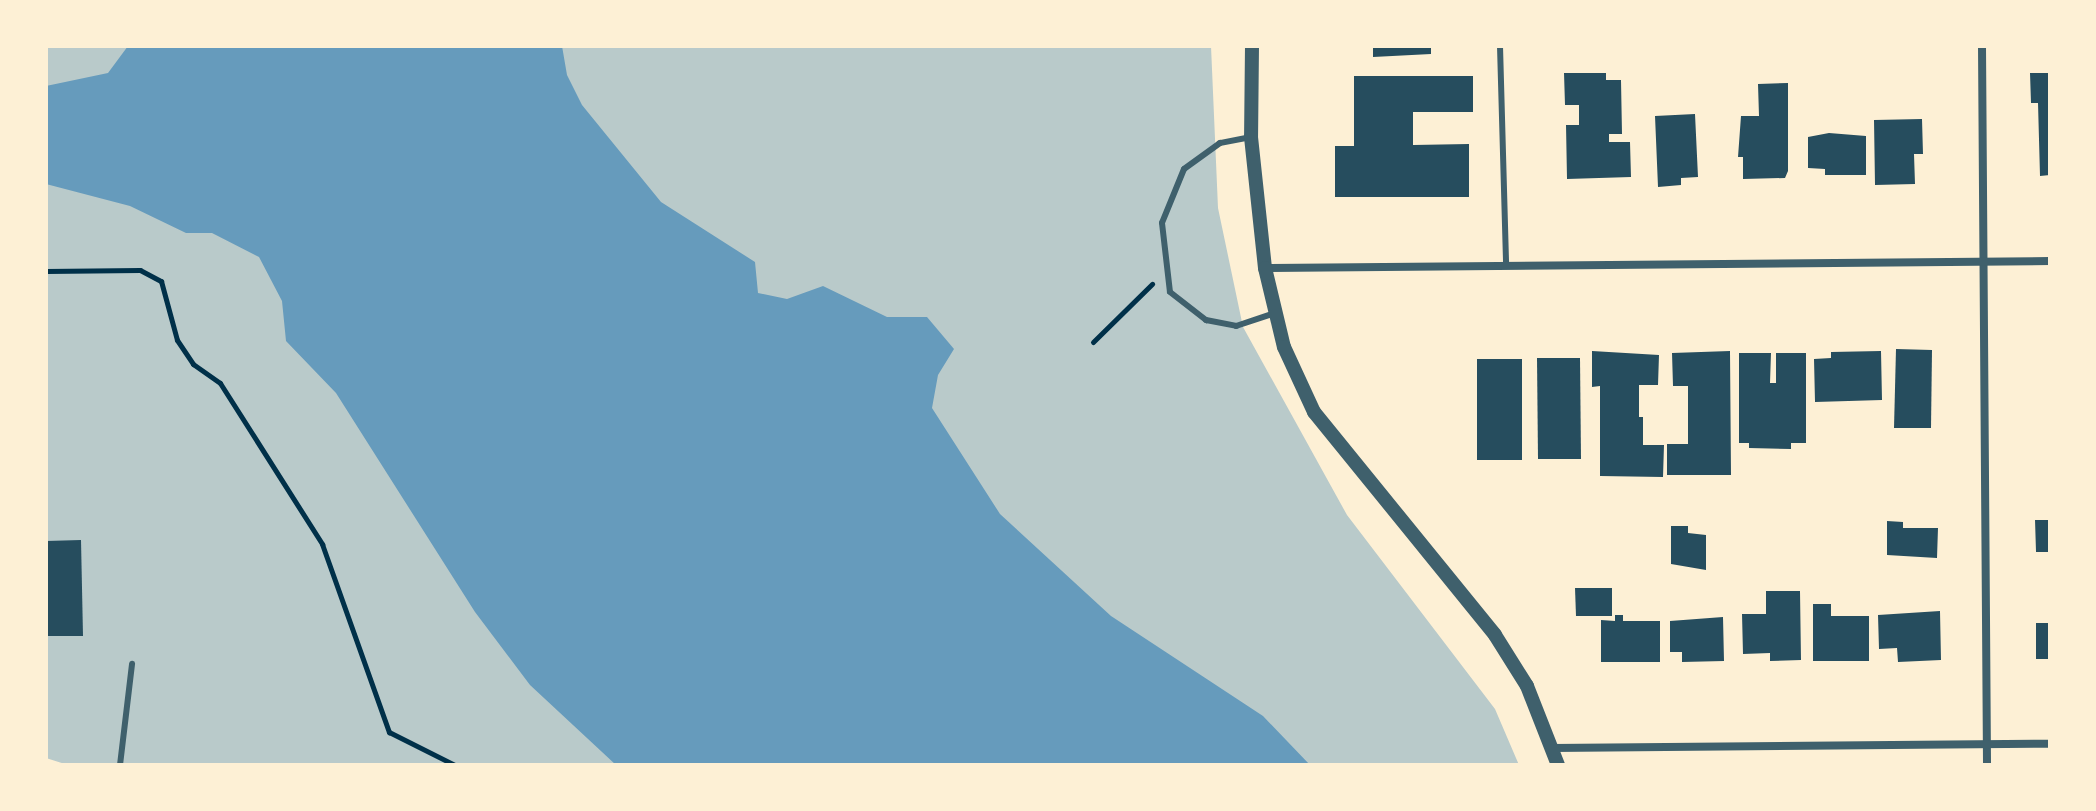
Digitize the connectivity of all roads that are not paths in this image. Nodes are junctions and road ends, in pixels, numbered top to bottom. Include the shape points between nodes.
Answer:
1 (1252, 46) edge
2 (1500, 46) edge
3 (1982, 46) edge
4 (1251, 137) junction
5 (1983, 261) junction
6 (2050, 261) edge
7 (1506, 266) junction
8 (1265, 268) junction
9 (1276, 313) junction
10 (132, 664) dead end
11 (1987, 744) junction
12 (2050, 744) edge
13 (1552, 748) junction
14 (120, 765) edge
15 (1558, 765) edge
16 (1987, 765) edge

1 - 4 street
2 - 7 lane
3 - 5 street
4 - 8 street
4 - 9 lane via 1220,143 1184,169 1162,223 1170,292 1206,320 1236,326
5 - 6 street
5 - 7 street
5 - 11 street
7 - 8 street
8 - 9 street
9 - 13 street via 1284,347 1314,412 1495,635 1527,686
10 - 14 lane
11 - 12 street
11 - 13 street
11 - 16 street
13 - 15 street

